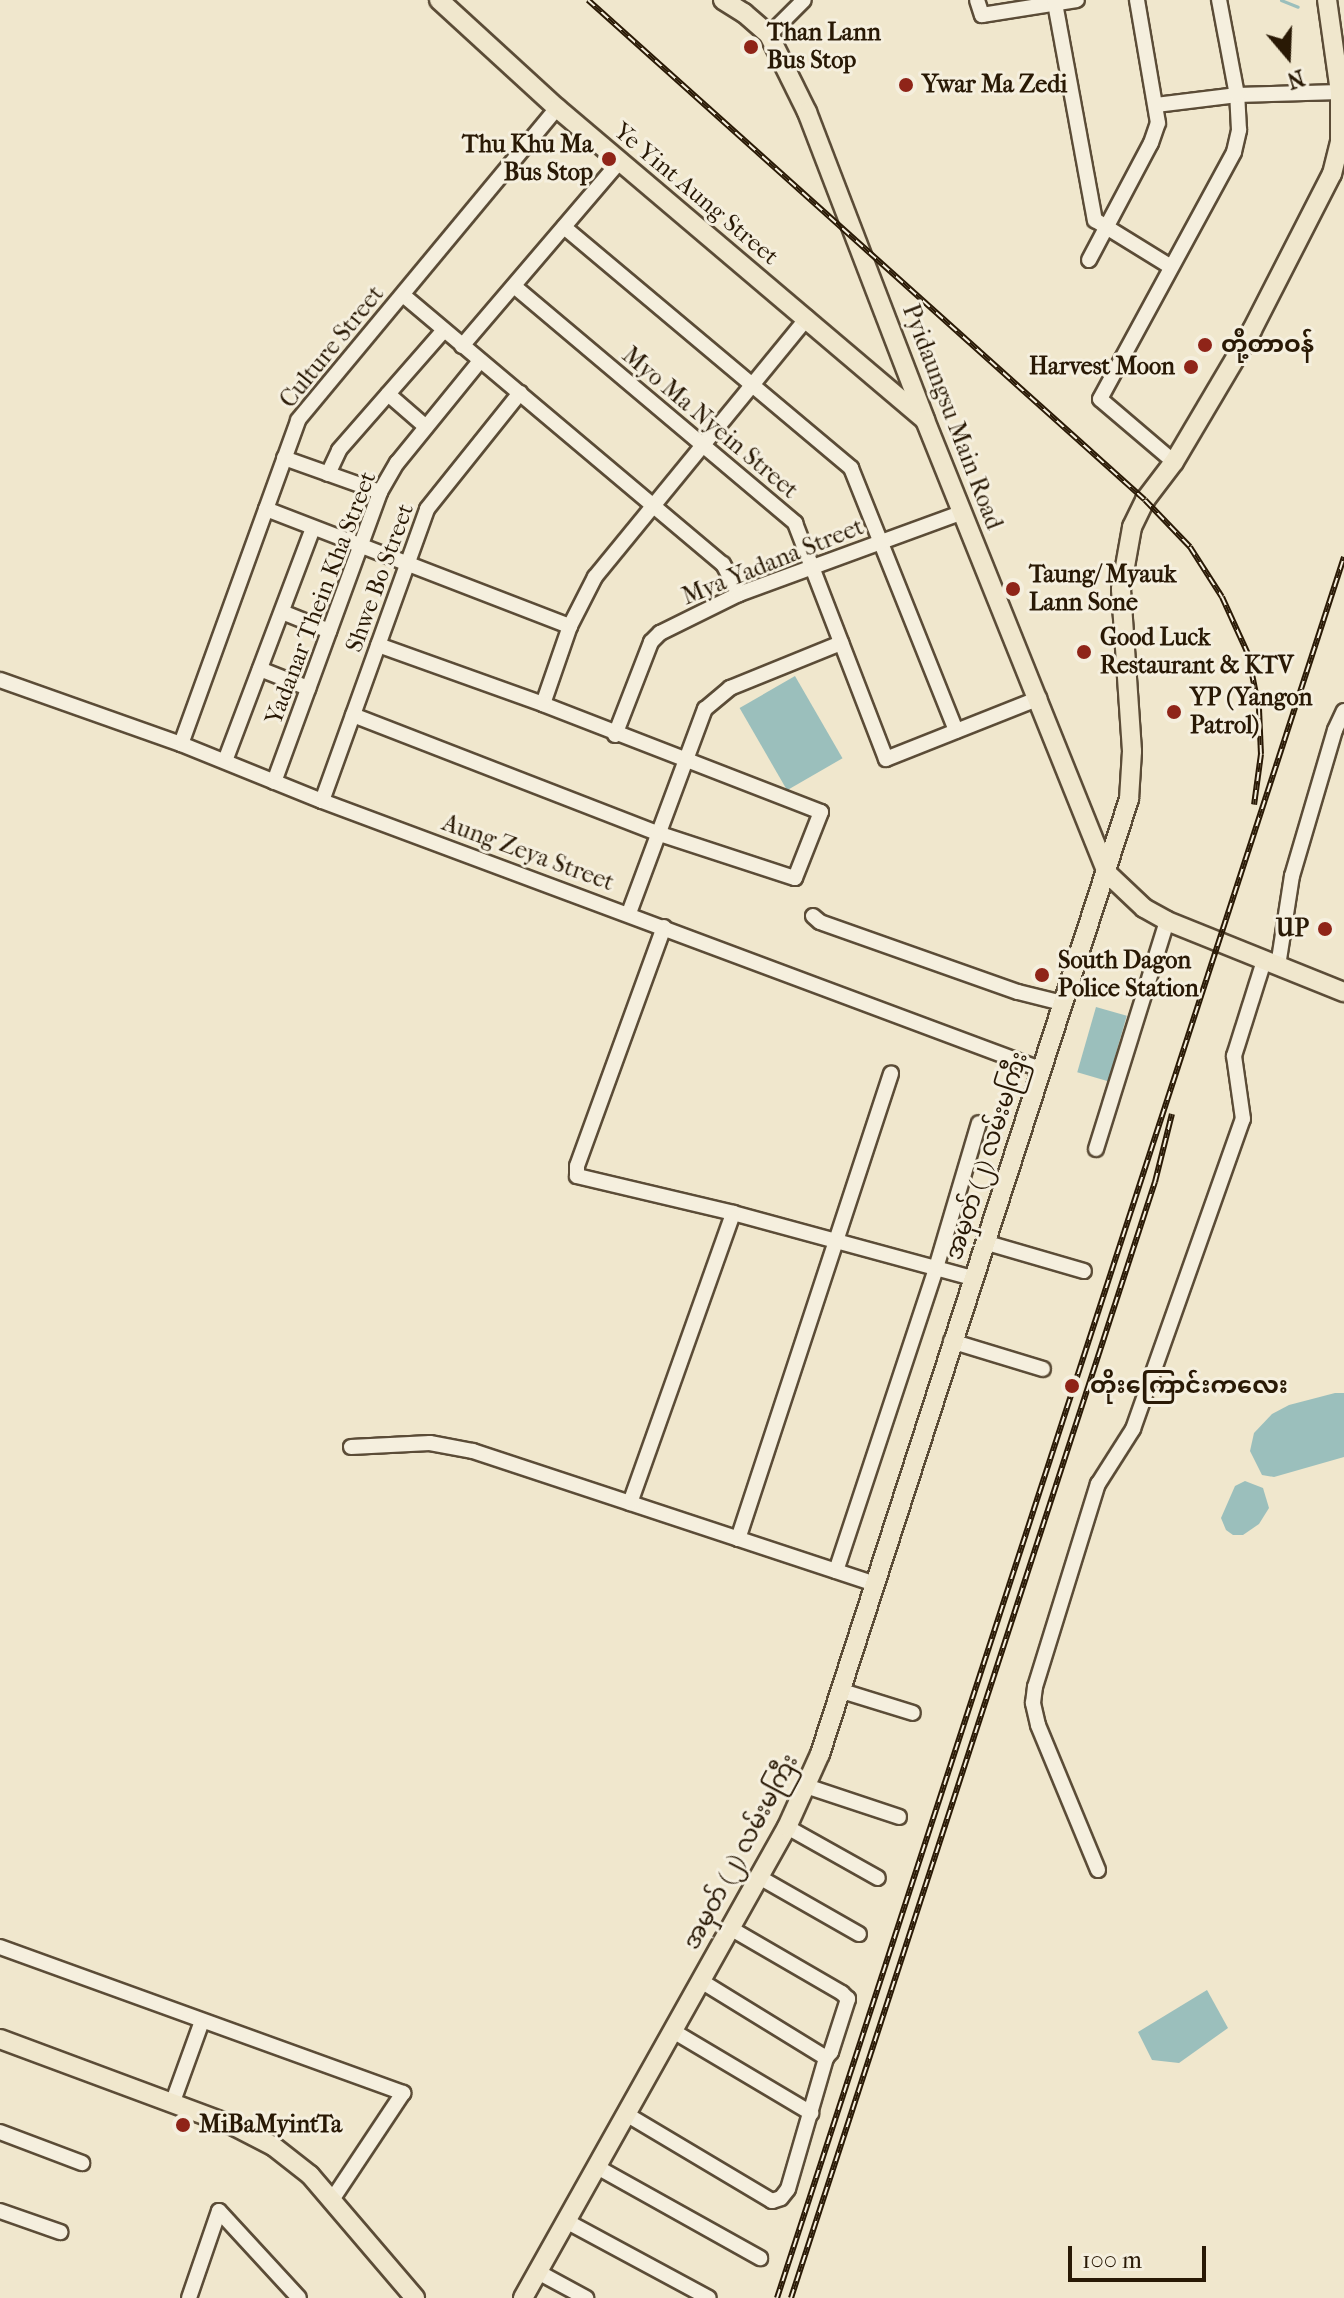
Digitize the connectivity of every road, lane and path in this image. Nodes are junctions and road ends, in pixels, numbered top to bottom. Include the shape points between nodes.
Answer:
1 (439, 0) edge
2 (723, 0) edge
3 (804, 0) edge
4 (977, 0) edge
5 (1077, 0) edge
6 (1137, 0) edge
7 (1219, 0) edge
8 (1327, 0) edge
9 (1055, 3) junction
10 (769, 35) junction
11 (1340, 92) junction
12 (1237, 95) junction
13 (1156, 105) junction
14 (557, 108) junction
15 (620, 161) junction
16 (564, 227) junction
17 (1105, 229) junction
18 (1089, 260) dead end
19 (1171, 267) junction
20 (514, 286) junction
21 (403, 295) junction
22 (807, 318) junction
23 (444, 330) junction
24 (462, 346) junction
25 (480, 361) junction
26 (752, 385) junction
27 (520, 393) junction
28 (388, 394) junction
29 (925, 420) junction
30 (426, 427) junction
31 (704, 445) junction
32 (284, 458) junction
33 (1174, 462) junction
34 (328, 474) junction
35 (380, 492) junction
36 (654, 504) junction
37 (266, 509) junction
38 (963, 512) junction
39 (313, 528) junction
40 (879, 542) junction
41 (360, 546) junction
42 (407, 564) junction
43 (811, 567) junction
44 (739, 594) junction
45 (282, 612) junction
46 (570, 626) junction
47 (329, 631) junction
48 (841, 643) junction
49 (378, 645) junction
50 (260, 669) junction
51 (0, 680) edge
52 (308, 688) junction
53 (1039, 698) junction
54 (543, 704) junction
55 (1344, 711) edge
56 (353, 715) junction
57 (956, 731) junction
58 (615, 735) junction
59 (181, 744) junction
60 (684, 760) junction
61 (225, 761) junction
62 (274, 782) junction
63 (322, 801) junction
64 (1124, 820) junction
65 (1085, 825) junction
66 (657, 833) junction
67 (1107, 873) junction
68 (629, 913) junction
69 (813, 916) dead end
70 (1167, 921) junction
71 (664, 927) junction
72 (1271, 964) junction
73 (1344, 992) edge
74 (1062, 1003) junction
75 (1040, 1069) junction
76 (891, 1074) dead end
77 (979, 1123) dead end
78 (1096, 1149) dead end
79 (733, 1213) junction
80 (837, 1241) junction
81 (984, 1242) junction
82 (936, 1268) junction
83 (1084, 1271) dead end
84 (972, 1278) junction
85 (951, 1341) junction
86 (1043, 1369) dead end
87 (351, 1447) dead end
88 (630, 1503) junction
89 (738, 1539) junction
90 (836, 1571) junction
91 (875, 1584) junction
92 (842, 1691) junction
93 (913, 1713) dead end
94 (806, 1786) junction
95 (899, 1817) dead end
96 (787, 1827) junction
97 (1098, 1870) dead end
98 (759, 1877) junction
99 (878, 1878) dead end
100 (730, 1928) junction
101 (859, 1934) dead end
102 (0, 1947) edge
103 (701, 1981) junction
104 (202, 2021) junction
105 (673, 2031) junction
106 (0, 2039) edge
107 (826, 2058) junction
108 (172, 2104) junction
109 (811, 2113) junction
110 (626, 2114) junction
111 (0, 2132) edge
112 (82, 2163) dead end
113 (597, 2167) junction
114 (332, 2200) junction
115 (0, 2211) edge
116 (566, 2221) junction
117 (60, 2232) dead end
118 (760, 2258) dead end
119 (538, 2272) junction
120 (406, 2294) edge
121 (189, 2298) edge
122 (299, 2298) edge
123 (523, 2298) edge
124 (586, 2298) edge
125 (709, 2298) edge

1 - 14 main road, Ye Yint Aung Street
2 - 10 main road, Pyidaungsu Main Road
3 - 10 street
4 - 9 street via 982,15
5 - 9 street
6 - 13 street
7 - 12 street
8 - 11 main road, အမှတ် (၂) လမ်းမကြီး
9 - 17 street via 1095,220
10 - 29 main road, Pyidaungsu Main Road via 807,112
11 - 12 street
11 - 33 main road, အမှတ် (၂) လမ်းမကြီး via 1340,142 1320,205
12 - 13 street
12 - 19 street via 1234,152
13 - 17 street via 1158,123 1151,143
14 - 15 main road, Ye Yint Aung Street
14 - 21 street, Culture Street
15 - 16 street
15 - 22 main road, Ye Yint Aung Street
16 - 20 street
16 - 26 street
17 - 18 street
17 - 19 street
19 - 33 street via 1100,399
20 - 24 street
20 - 31 street, Myo Ma Nyein Street
21 - 23 street
21 - 32 street, Culture Street via 298,420
22 - 26 street
22 - 29 main road, Ye Yint Aung Street
23 - 24 street
23 - 28 street
24 - 25 street
25 - 27 street
25 - 30 street, Yadanar Thein Kha Street
26 - 31 street
26 - 40 street via 851,468
27 - 36 street
27 - 42 street, Shwe Bo Street via 427,509
28 - 30 street
28 - 34 street via 339,450
29 - 38 main road, Pyidaungsu Main Road
30 - 35 street, Yadanar Thein Kha Street
31 - 36 street
31 - 43 street, Myo Ma Nyein Street via 795,523
32 - 34 street
32 - 37 street, Culture Street
33 - 64 main road, အမှတ် (၂) လမ်းမကြီး via 1145,500 1124,554 1132,751
34 - 35 street
35 - 41 street, Yadanar Thein Kha Street
36 - 44 street via 723,564
36 - 46 street via 595,577
37 - 39 street
37 - 59 street, Culture Street
38 - 40 street, Mya Yadana Street
38 - 53 main road, Pyidaungsu Main Road
39 - 41 street
39 - 45 street
40 - 43 street, Mya Yadana Street
40 - 57 street
41 - 42 street
41 - 47 street, Yadanar Thein Kha Street
42 - 46 street
42 - 49 street, Shwe Bo Street
43 - 44 street, Mya Yadana Street
43 - 48 street, Myo Ma Nyein Street
44 - 58 street, Mya Yadana Street via 654,638
45 - 47 street
45 - 50 street
46 - 54 street
47 - 52 street, Yadanar Thein Kha Street
48 - 57 street, Myo Ma Nyein Street via 886,759
48 - 60 street via 716,697 705,709
49 - 54 street
49 - 56 street, Shwe Bo Street
50 - 52 street
50 - 61 street
51 - 59 street, Aung Zeya Street
52 - 62 street, Yadanar Thein Kha Street
53 - 57 street
53 - 65 main road, Pyidaungsu Main Road
54 - 58 street
55 - 72 street via 1292,876
56 - 63 street, Shwe Bo Street
56 - 66 street
58 - 60 street
59 - 61 street, Aung Zeya Street
60 - 66 street
60 - 66 street via 821,812 795,878
61 - 62 street, Aung Zeya Street
62 - 63 street, Aung Zeya Street
63 - 68 street, Aung Zeya Street
64 - 65 main road via 1105,831
64 - 67 main road, အမှတ် (၂) လမ်းမကြီး
65 - 67 main road, Pyidaungsu Main Road
66 - 68 street
67 - 70 main road via 1144,908
67 - 74 main road, အမှတ် (၂) လမ်းမကြီး
68 - 71 street, Aung Zeya Street
69 - 74 street via 1004,987
70 - 72 main road
70 - 78 street
71 - 75 street, Aung Zeya Street
71 - 79 street via 575,1173
72 - 73 main road
72 - 97 street via 1234,1056 1243,1119 1133,1429 1098,1484 1035,1687 1038,1725
74 - 75 main road, အမှတ် (၂) လမ်းမကြီး
75 - 81 main road, အမှတ် (၂) လမ်းမကြီး
76 - 80 street
77 - 82 street
79 - 80 street
79 - 88 street
80 - 82 street
80 - 89 street
81 - 83 street
81 - 84 main road, အမှတ် (၂) လမ်းမကြီး
82 - 84 street
82 - 90 street
84 - 85 main road, အမှတ် (၂) လမ်းမကြီး
85 - 86 street
85 - 91 main road, အမှတ် (၂) လမ်းမကြီး
87 - 88 street via 430,1443 473,1451
88 - 89 street
89 - 90 street
90 - 91 street
91 - 92 main road, အမှတ် (၂) လမ်းမကြီး
92 - 93 street
92 - 94 main road, အမှတ် (၂) လမ်းမကြီး
94 - 95 street
94 - 96 main road, အမှတ် (၂) လမ်းမကြီး
96 - 98 main road, အမှတ် (၂) လမ်းမကြီး
96 - 99 street
98 - 100 main road, အမှတ် (၂) လမ်းမကြီး
98 - 101 street
100 - 103 main road, အမှတ် (၂) လမ်းမကြီး
100 - 107 street via 847,1996
102 - 104 street
103 - 105 main road, အမှတ် (၂) လမ်းမကြီး
103 - 107 street
104 - 108 street
104 - 114 street via 403,2093
105 - 109 street
105 - 110 main road, အမှတ် (၂) လမ်းမကြီး
106 - 108 main road
107 - 109 street
108 - 114 main road via 273,2146
109 - 110 street via 788,2189 772,2201
110 - 113 main road, အမှတ် (၂) လမ်းမကြီး
111 - 112 street
113 - 116 main road, အမှတ် (၂) လမ်းမကြီး
113 - 118 street
114 - 120 main road
115 - 117 street
116 - 119 main road, အမှတ် (၂) လမ်းမကြီး
116 - 125 street
119 - 123 main road, အမှတ် (၂) လမ်းမကြီး
119 - 124 street
121 - 122 street via 219,2211

